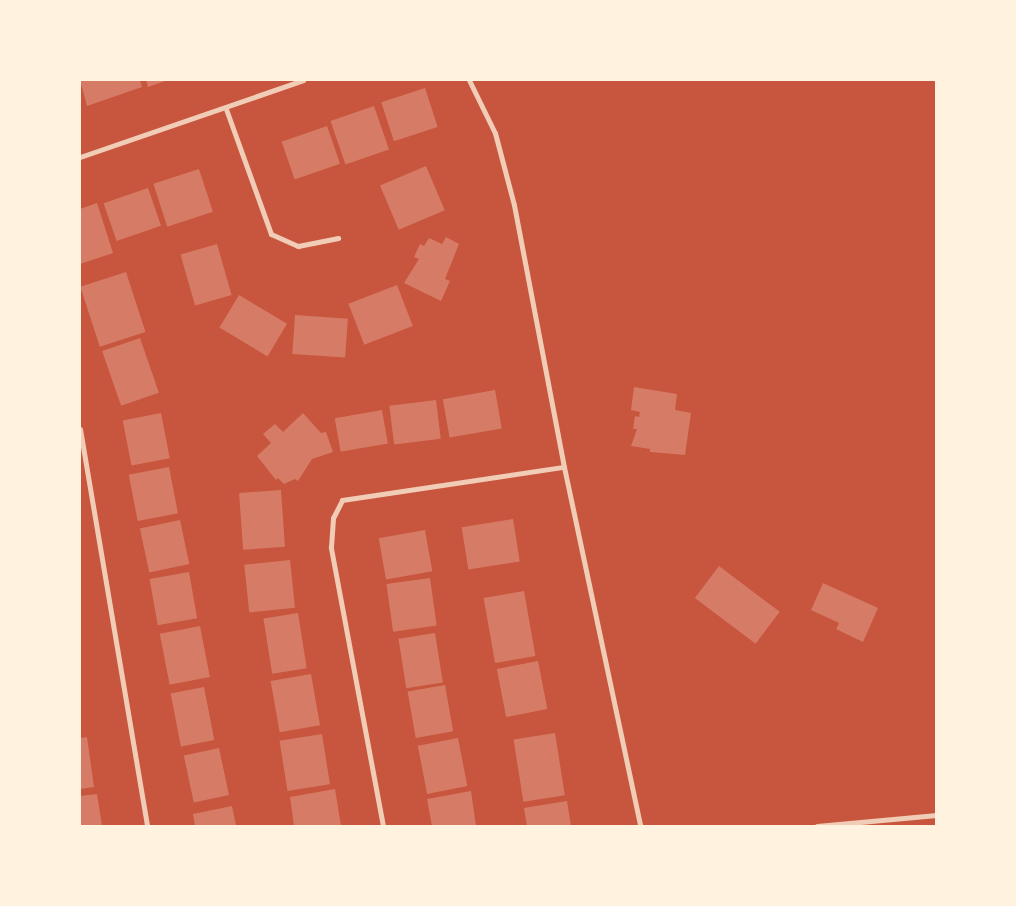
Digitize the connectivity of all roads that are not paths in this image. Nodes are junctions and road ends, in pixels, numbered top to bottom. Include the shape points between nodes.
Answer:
1 (303, 80) edge
2 (469, 80) edge
3 (226, 109) junction
4 (80, 157) edge
5 (338, 238) dead end
6 (80, 429) edge
7 (564, 467) junction
8 (936, 815) edge
9 (147, 826) edge
10 (383, 826) edge
11 (640, 826) edge
12 (817, 826) edge

1 - 3 street
2 - 7 street via 495,133 514,205
3 - 4 street
3 - 5 street via 271,234 298,246
6 - 9 street
7 - 10 street via 342,500 333,518 331,547
7 - 11 street
8 - 12 street

